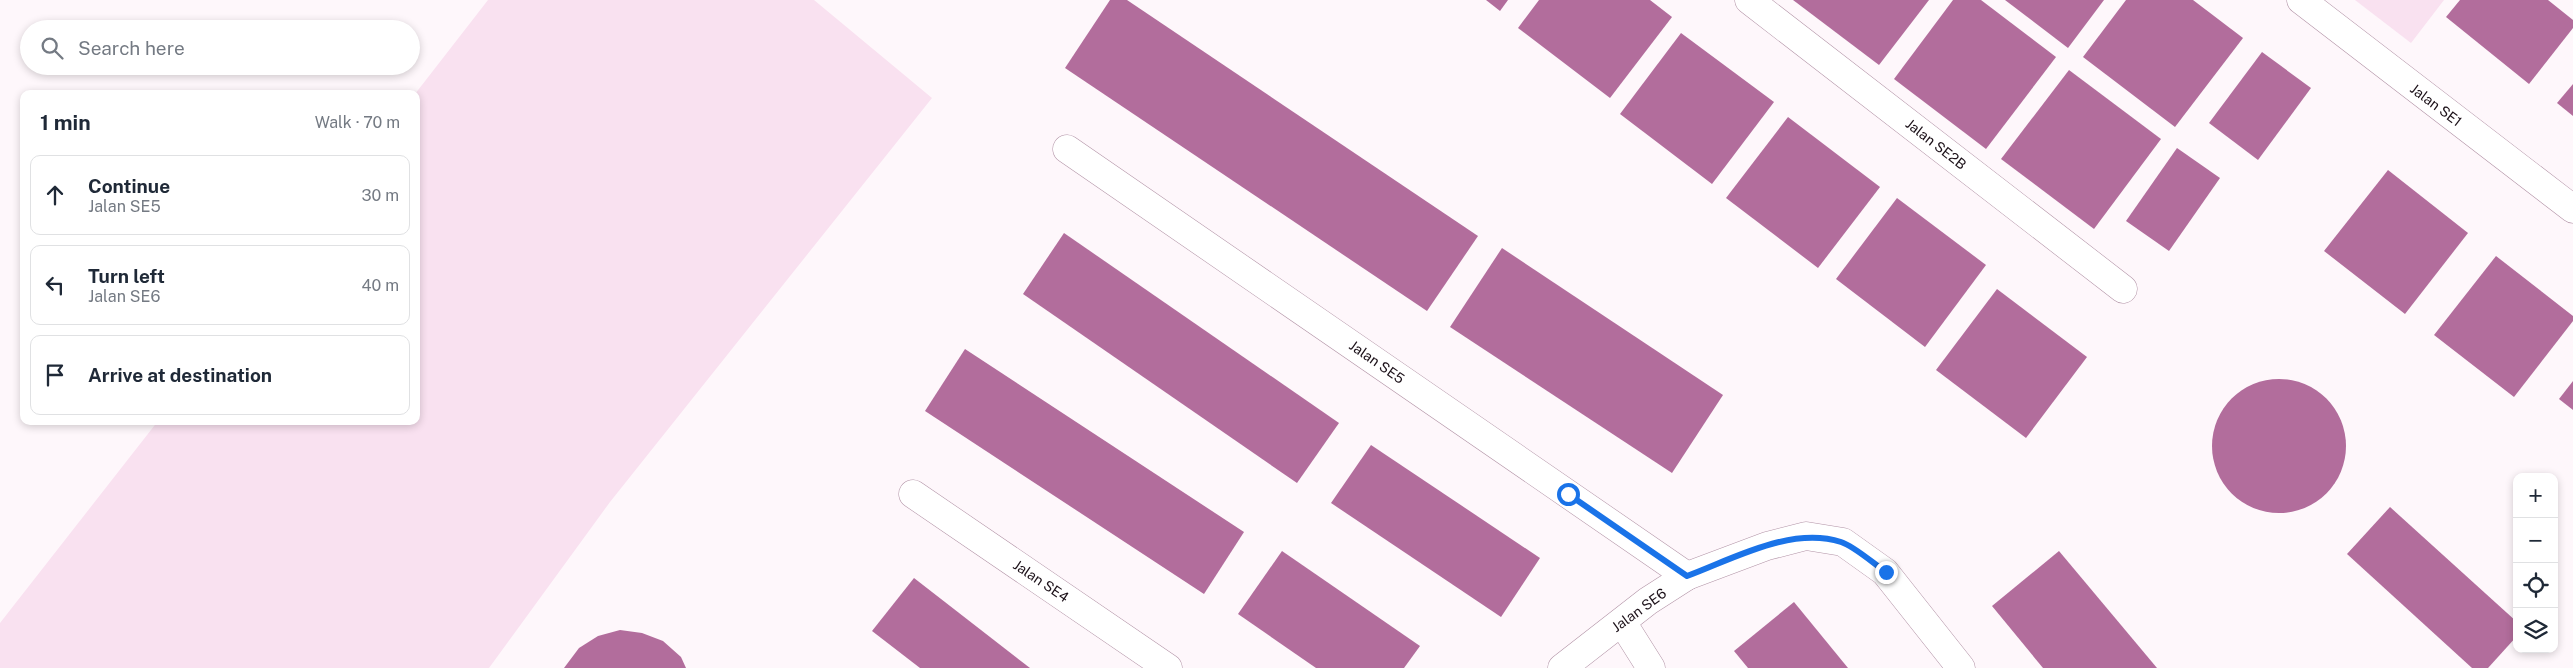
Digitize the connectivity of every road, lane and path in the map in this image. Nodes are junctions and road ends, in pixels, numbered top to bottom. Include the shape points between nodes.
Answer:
1 (1750, 0) edge
2 (2301, 0) edge
3 (1066, 149) dead end
4 (2573, 209) edge
5 (2124, 289) dead end
6 (913, 494) dead end
7 (1687, 576) junction
8 (1622, 622) junction
9 (1168, 668) edge
10 (1562, 668) edge
11 (1651, 668) edge
12 (1961, 668) edge

1 - 5 street, Jalan SE2B
2 - 4 street, Jalan SE1
3 - 7 street, Jalan SE5
6 - 9 street, Jalan SE4
7 - 8 street, Jalan SE6
7 - 12 street, Jalan SE6 via 1767,546 1806,536 1843,542 1886,572
8 - 10 street, Jalan SE6
8 - 11 street

